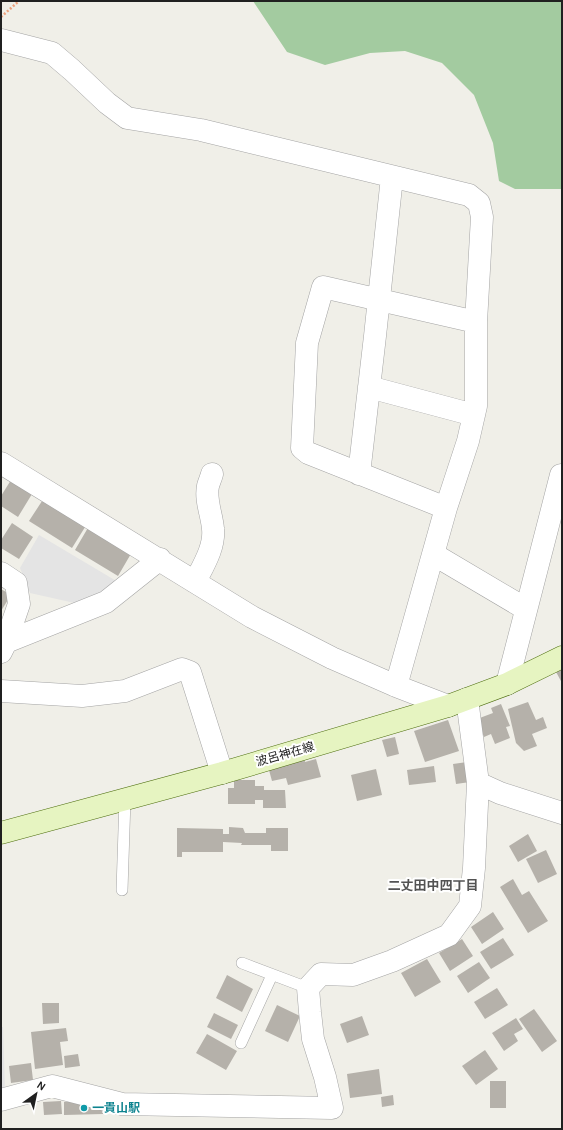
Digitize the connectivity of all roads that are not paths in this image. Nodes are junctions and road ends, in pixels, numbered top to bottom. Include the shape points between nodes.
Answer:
1 (1, 40) edge
2 (392, 177) junction
3 (379, 299) junction
4 (476, 322) junction
5 (369, 387) junction
6 (474, 415) junction
7 (1, 463) edge
8 (212, 474) dead end
9 (359, 474) junction
10 (561, 475) dead end
11 (446, 508) junction
12 (433, 554) junction
13 (160, 560) junction
14 (1, 573) edge
15 (195, 582) junction
16 (526, 609) junction
17 (4, 647) edge
18 (562, 657) edge
19 (507, 684) junction
20 (396, 686) junction
21 (1, 691) edge
22 (457, 703) junction
23 (222, 773) junction
24 (478, 783) junction
25 (125, 799) junction
26 (562, 813) edge
27 (1, 833) edge
28 (122, 890) dead end
29 (242, 963) dead end
30 (272, 975) junction
31 (308, 988) junction
32 (241, 1043) dead end
33 (1, 1100) edge

1 - 2 street via 52,53 126,118 201,130
2 - 3 street
2 - 4 street via 469,195 479,204 482,217
3 - 4 street
3 - 5 street
3 - 9 street via 323,287 307,343 302,448 308,453
4 - 6 street
5 - 6 street
5 - 9 street
6 - 11 street
7 - 13 street
8 - 15 street via 208,486 214,530 206,559
9 - 11 street
10 - 16 street
11 - 12 street
12 - 16 street
12 - 20 street
13 - 15 street
13 - 17 street via 106,602
14 - 17 street via 16,583 19,604
15 - 20 street via 252,617 332,658
16 - 19 street
18 - 19 main road, 波呂神在線
19 - 22 main road, 波呂神在線
20 - 22 street
21 - 23 street via 82,696 125,691 182,669 190,672
22 - 23 main road, 波呂神在線
22 - 24 street
23 - 25 main road, 波呂神在線
24 - 26 street via 500,793
24 - 31 street via 470,906 449,935 392,961 353,975 321,974
25 - 27 main road, 波呂神在線
25 - 28 lane
29 - 30 lane
30 - 31 lane
30 - 32 lane
31 - 33 street via 313,1039 332,1108 122,1104 52,1086

